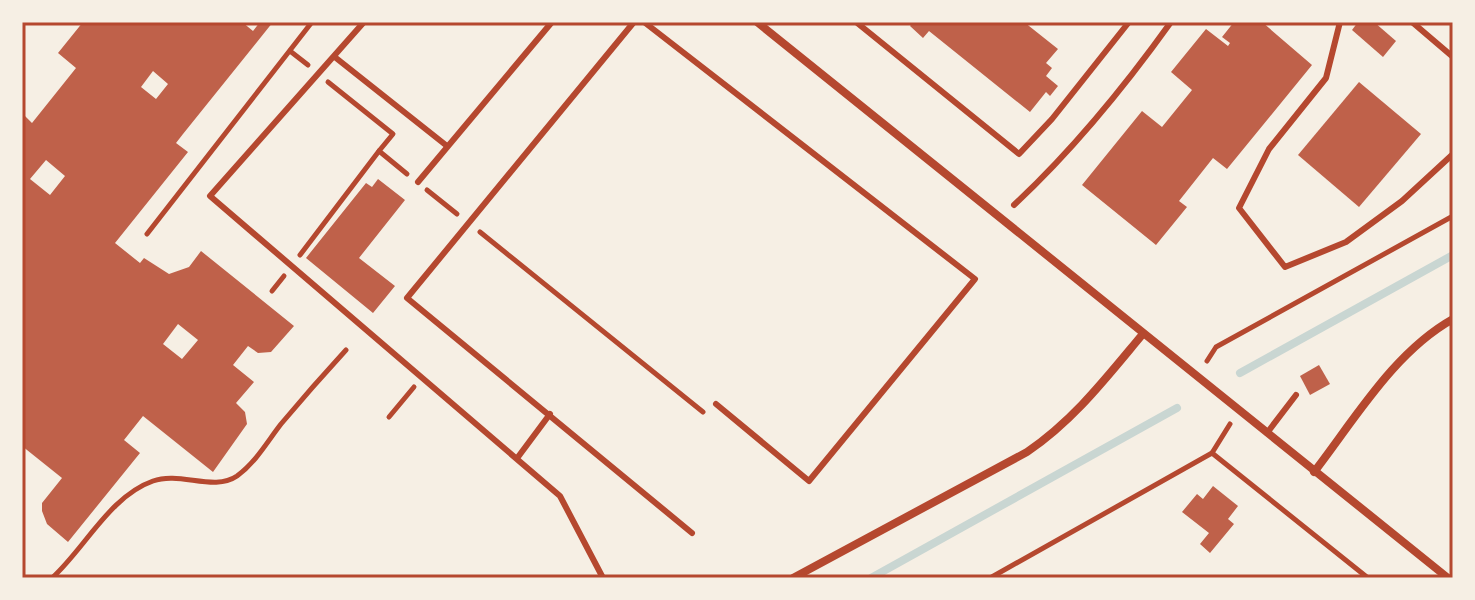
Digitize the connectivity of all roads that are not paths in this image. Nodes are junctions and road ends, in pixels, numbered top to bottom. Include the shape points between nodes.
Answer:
1 (364, 22) edge
2 (552, 22) edge
3 (634, 22) edge
4 (644, 22) edge
5 (757, 22) edge
6 (856, 22) edge
7 (1129, 22) edge
8 (1171, 22) edge
9 (1340, 22) edge
10 (1412, 22) edge
11 (1453, 57) edge
12 (336, 58) junction
13 (447, 146) junction
14 (1453, 154) edge
15 (418, 182) road end
16 (1014, 205) dead end
17 (1453, 319) edge
18 (1142, 335) junction
19 (1296, 395) dead end
20 (716, 404) dead end
21 (550, 414) junction
22 (1267, 433) junction
23 (518, 457) junction
24 (1314, 472) junction
25 (692, 533) dead end
26 (603, 578) edge
27 (793, 578) edge
28 (1448, 578) edge

1 - 12 lane
2 - 13 lane
3 - 21 lane via 407,298
4 - 20 lane via 975,279 809,481
5 - 18 street
6 - 7 lane via 1019,154
8 - 16 lane via 1119,95
9 - 14 lane via 1326,78 1269,149 1239,208 1285,267 1346,242
10 - 11 lane
12 - 13 lane
12 - 23 lane via 210,196
13 - 15 lane
17 - 24 street via 1397,365
18 - 22 street
18 - 27 street via 1075,415 1027,452
19 - 22 lane
21 - 23 lane
21 - 25 lane
22 - 24 street
23 - 26 lane via 560,496
24 - 28 street

